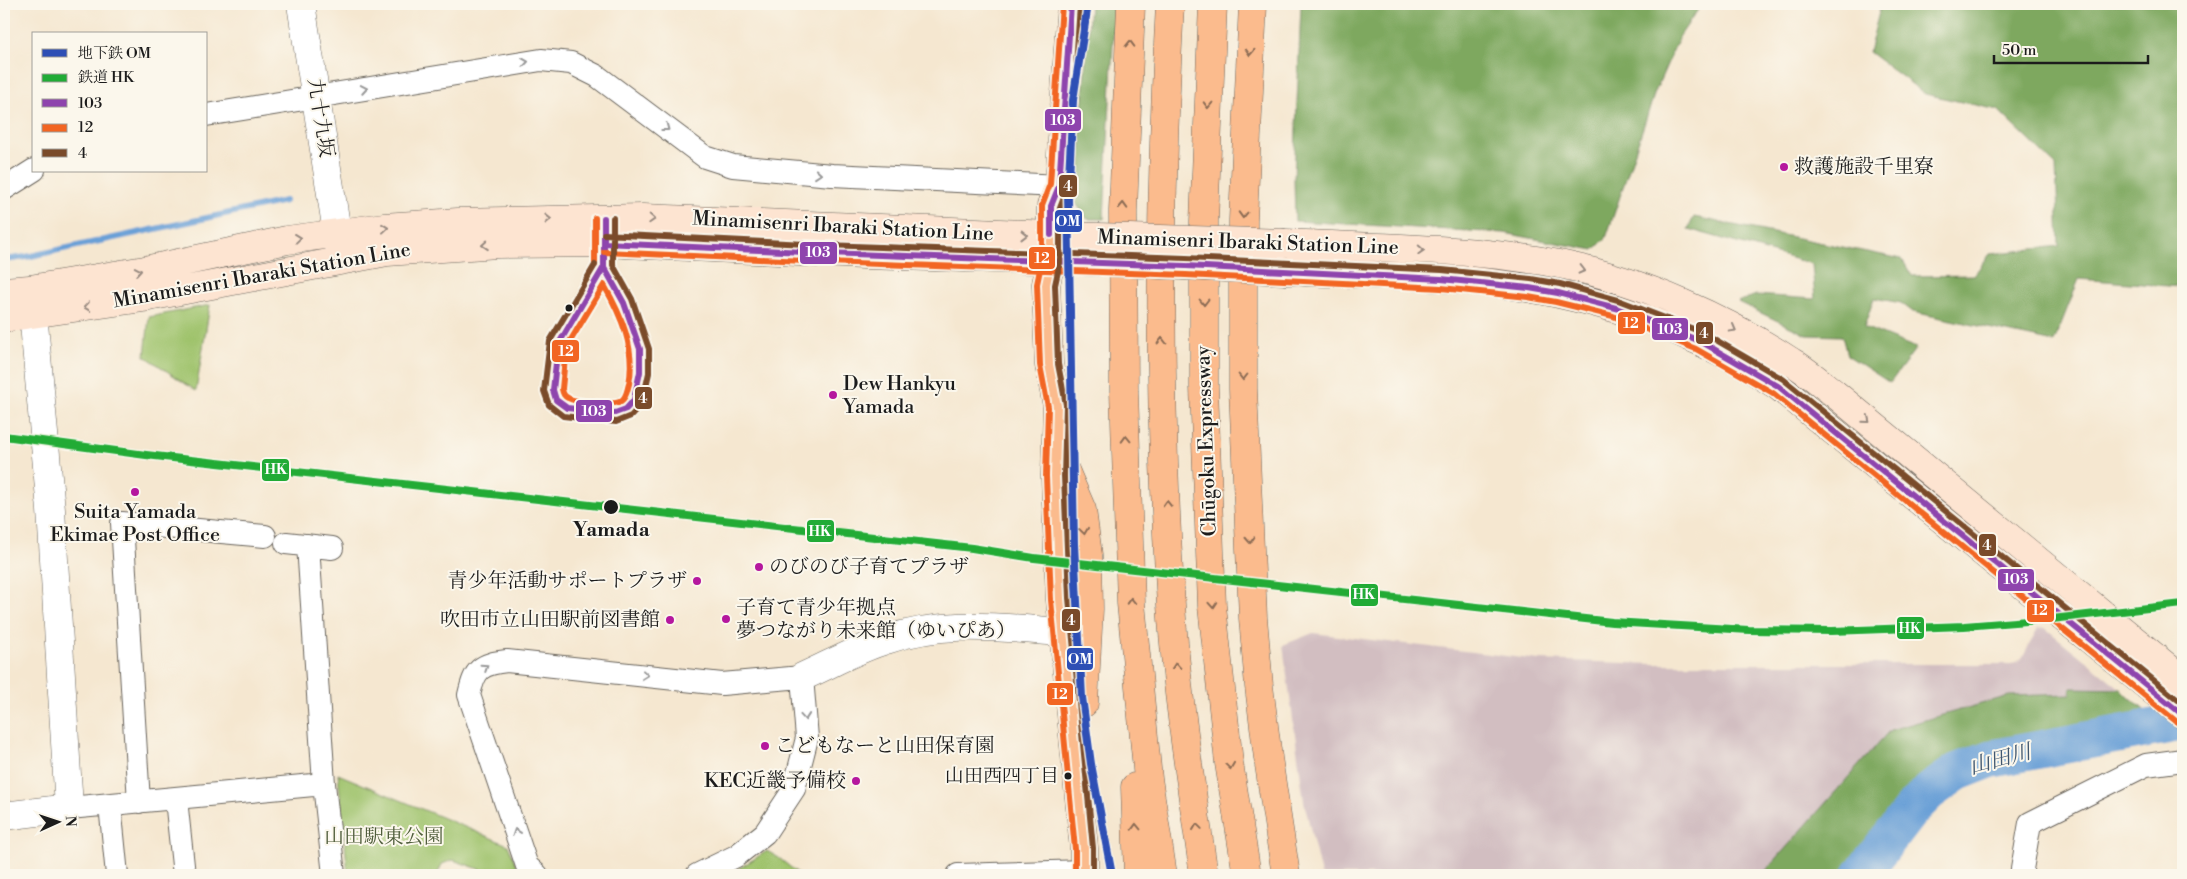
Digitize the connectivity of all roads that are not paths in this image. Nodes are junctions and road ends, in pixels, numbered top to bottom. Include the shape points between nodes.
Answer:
1 (301, 4) edge
2 (1071, 4) edge
3 (1131, 4) edge
4 (1170, 4) edge
5 (1213, 4) edge
6 (1253, 4) edge
7 (316, 97) junction
8 (208, 115) edge
9 (32, 171) edge
10 (1059, 186) junction
11 (4, 189) edge
12 (339, 246) junction
13 (1051, 248) junction
14 (1098, 249) junction
15 (4, 291) edge
16 (32, 302) junction
17 (4, 318) edge
18 (1057, 444) junction
19 (286, 542) junction
20 (332, 548) dead end
21 (1064, 632) junction
22 (1133, 636) junction
23 (1087, 655) junction
24 (802, 677) junction
25 (2183, 680) edge
26 (2181, 713) edge
27 (1268, 758) junction
28 (2183, 760) edge
29 (1077, 777) junction
30 (324, 784) junction
31 (176, 799) junction
32 (139, 802) junction
33 (110, 805) junction
34 (69, 808) junction
35 (4, 816) edge
36 (1084, 873) edge
37 (117, 875) edge
38 (184, 875) edge
39 (334, 875) edge
40 (537, 875) edge
41 (697, 875) edge
42 (958, 875) edge
43 (1138, 875) edge
44 (1163, 875) edge
45 (1204, 875) edge
46 (1247, 875) edge
47 (1286, 875) edge
48 (1303, 875) edge
49 (2021, 875) edge

1 - 7 street, 九十九坂
2 - 10 main road
22 -> 3 main road via 1124,391 1122,211
45 -> 4 main road, Chūgoku Expressway via 1179,694 1171,604 1162,389
5 -> 46 main road, Chūgoku Expressway via 1204,221 1204,388 1212,606 1229,763
6 -> 27 main road via 1242,220 1242,389 1254,618
7 - 8 street
7 -> 10 street via 541,60 572,63 597,76 705,157 733,166 832,175
7 - 12 street, 九十九坂
9 - 11 street
10 - 13 main road via 1051,206
12 - 13 main road, Minamisenri Ibaraki Station Line via 467,221 643,218
12 - 16 main road, Minamisenri Ibaraki Station Line via 143,298
13 - 14 main road, Minamisenri Ibaraki Station Line
13 - 18 main road via 1046,284 1049,365 1057,406
14 -> 25 main road, Minamisenri Ibaraki Station Line, bridge via 1285,243 1446,251 1563,265 1619,280 1707,314 1793,362 1835,394
14 - 26 main road, Minamisenri Ibaraki Station Line, bridge via 1287,271 1450,280 1558,293 1611,307 1687,335 1751,368 1778,386
15 - 16 main road, Minamisenri Ibaraki Station Line
16 - 17 main road, Minamisenri Ibaraki Station Line
16 - 34 street via 51,510
18 - 21 main road via 1056,529
18 -> 23 main road via 1063,469 1082,510 1088,555
19 - 20 street
19 - 30 street
19 - 32 street via 122,523
21 - 23 street via 1081,642
21 - 24 street via 979,625 938,628 886,640
21 - 29 main road
43 -> 22 main road
22 - 44 main road via 1148,779
23 - 29 main road
40 -> 24 street via 527,866 469,695 473,676 488,663 507,661 722,684
24 -> 41 street via 807,738 794,789 765,833 736,856
27 - 47 main road
27 - 48 main road
28 - 49 street via 2146,765 2030,823
29 - 36 main road
30 - 31 street
30 - 39 street
31 - 32 street
31 - 38 street
32 - 33 street
33 - 34 street
33 - 37 street
34 - 35 street
36 - 42 street

